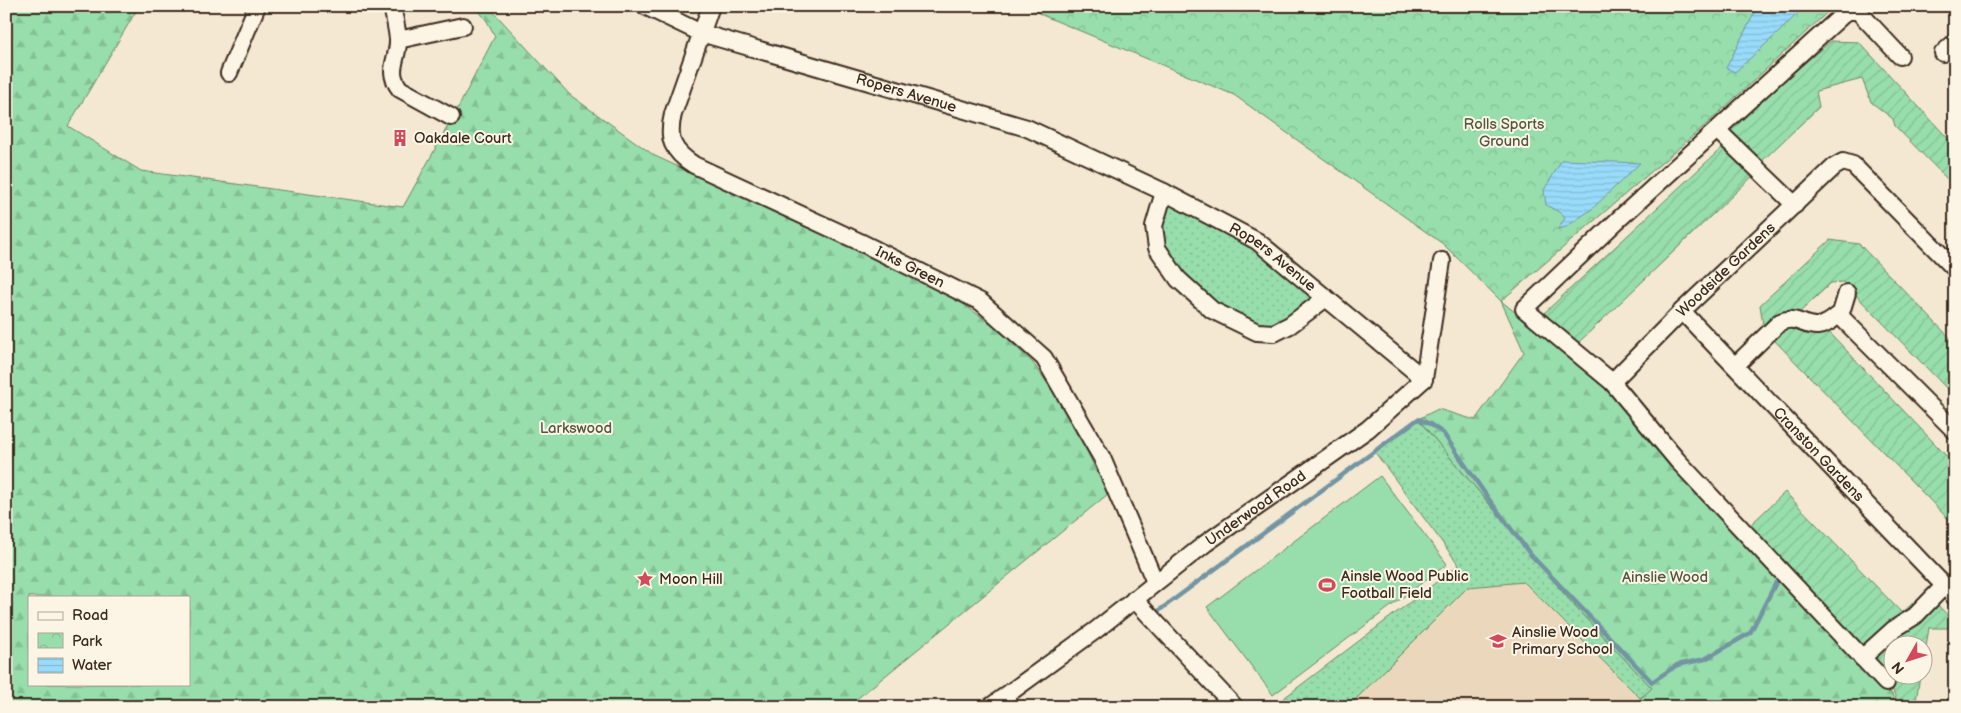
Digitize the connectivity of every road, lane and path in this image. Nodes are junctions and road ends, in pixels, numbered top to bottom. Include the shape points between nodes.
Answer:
1 (257, 6) edge
2 (392, 6) edge
3 (644, 6) edge
4 (711, 6) edge
5 (463, 26) dead end
6 (701, 33) junction
7 (398, 40) junction
8 (1900, 56) dead end
9 (228, 73) dead end
10 (451, 117) dead end
11 (1717, 130) junction
12 (1164, 192) junction
13 (1795, 205) junction
14 (1442, 260) dead end
15 (1955, 269) edge
16 (1846, 293) dead end
17 (1326, 298) junction
18 (1682, 310) junction
19 (1840, 316) junction
20 (1736, 366) junction
21 (1424, 378) junction
22 (1612, 382) junction
23 (1955, 431) edge
24 (1155, 582) junction
25 (1949, 591) edge
26 (1134, 599) junction
27 (1862, 658) junction
28 (1884, 681) edge
29 (990, 707) edge
30 (1235, 707) edge

1 - 9 street
2 - 7 street
3 - 6 street, Ropers Avenue
4 - 6 street, Inks Green
5 - 7 street
6 - 12 street, Ropers Avenue via 1027,128
6 - 24 street, Inks Green via 669,129 672,143 681,157 981,302 1044,358 1102,458
7 - 10 street via 393,79 400,89
8 - 11 street via 1858,11 1847,11
11 - 13 street
11 - 22 street via 1524,309
12 - 17 street, Ropers Avenue via 1256,241
12 - 17 street, Ropers Avenue via 1154,226 1157,248 1178,280 1212,310 1257,332 1274,333
13 - 15 street, Woodside Gardens via 1843,162 1853,166
13 - 18 street, Woodside Gardens
14 - 21 street
16 - 19 street
17 - 21 street, Ropers Avenue
18 - 20 street, Cranston Gardens
18 - 22 street, Woodside Gardens
19 - 20 street via 1818,326 1789,319 1780,322
19 - 23 street
20 - 25 street, Cranston Gardens
21 - 24 street, Underwood Road via 1368,429
22 - 27 street via 1677,460
24 - 26 street, Underwood Road
25 - 27 street via 1894,629
26 - 29 street, Underwood Road
26 - 30 street
27 - 28 street

